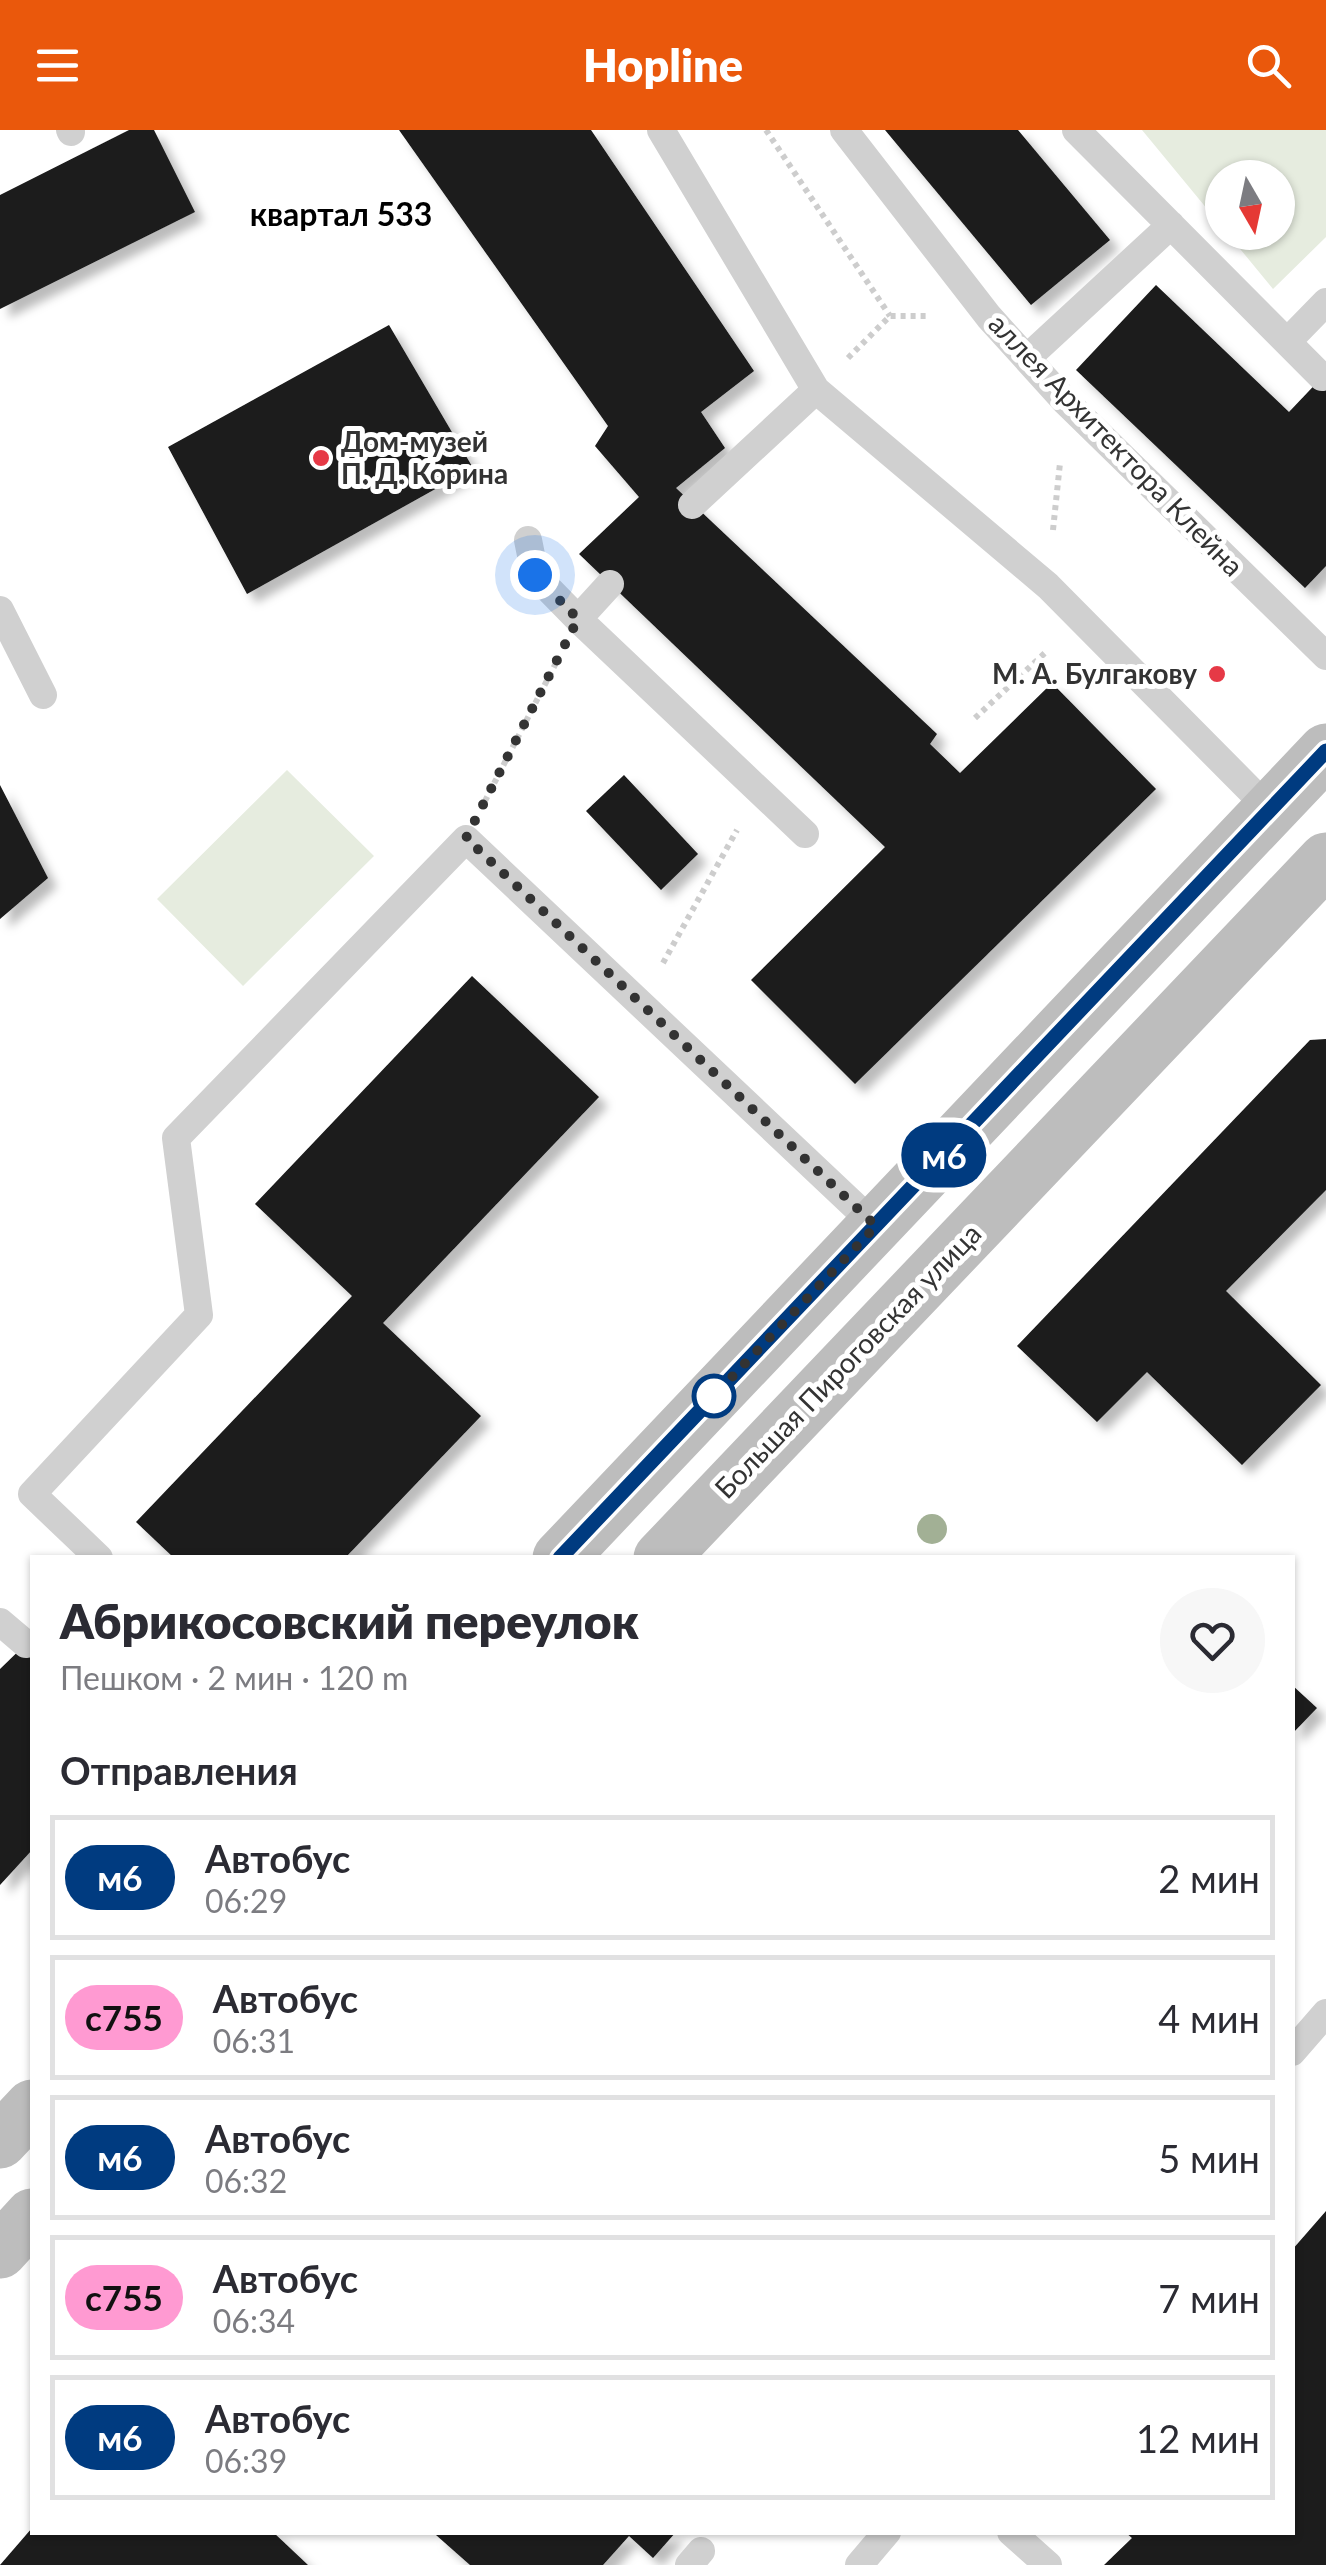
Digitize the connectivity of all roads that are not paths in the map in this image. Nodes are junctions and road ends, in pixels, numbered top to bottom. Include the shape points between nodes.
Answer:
1 (661, 130) edge
2 (844, 130) edge
3 (1076, 130) edge
4 (1171, 225) junction
5 (1326, 302) edge
6 (1287, 342) junction
7 (1027, 358) junction
8 (1322, 376) dead end
9 (816, 390) junction
10 (692, 505) dead end
11 (528, 540) dead end
12 (610, 584) dead end
13 (0, 610) edge
14 (578, 619) junction
15 (1326, 656) edge
16 (42, 695) dead end
17 (1326, 751) edge
18 (1270, 810) junction
19 (805, 834) dead end
20 (1326, 860) edge
21 (876, 1226) junction
22 (96, 1555) edge
23 (563, 1555) edge
24 (664, 1555) edge
25 (0, 1622) edge
26 (26, 1644) dead end
27 (1326, 2012) edge
28 (1295, 2048) edge
29 (30, 2109) edge
30 (0, 2142) edge
31 (30, 2218) edge
32 (0, 2250) edge
33 (1014, 2535) edge
34 (1048, 2565) edge

1 - 9 lane
2 - 7 lane, аллея Архитектора Клейна
3 - 4 lane
4 - 6 lane
4 - 7 lane
5 - 6 lane
6 - 8 lane
7 - 15 lane, аллея Архитектора Клейна
9 - 10 lane
9 - 18 lane via 1048,586
11 - 14 lane via 535,575
12 - 14 lane
13 - 16 lane
14 - 19 lane
17 - 18 main road
18 - 21 main road
20 - 24 main road, Большая Пироговская улица
21 - 22 lane via 466,838 176,1138 199,1314 32,1494
21 - 23 main road
25 - 26 lane
27 - 28 lane
29 - 30 main road
31 - 32 main road
33 - 34 lane

